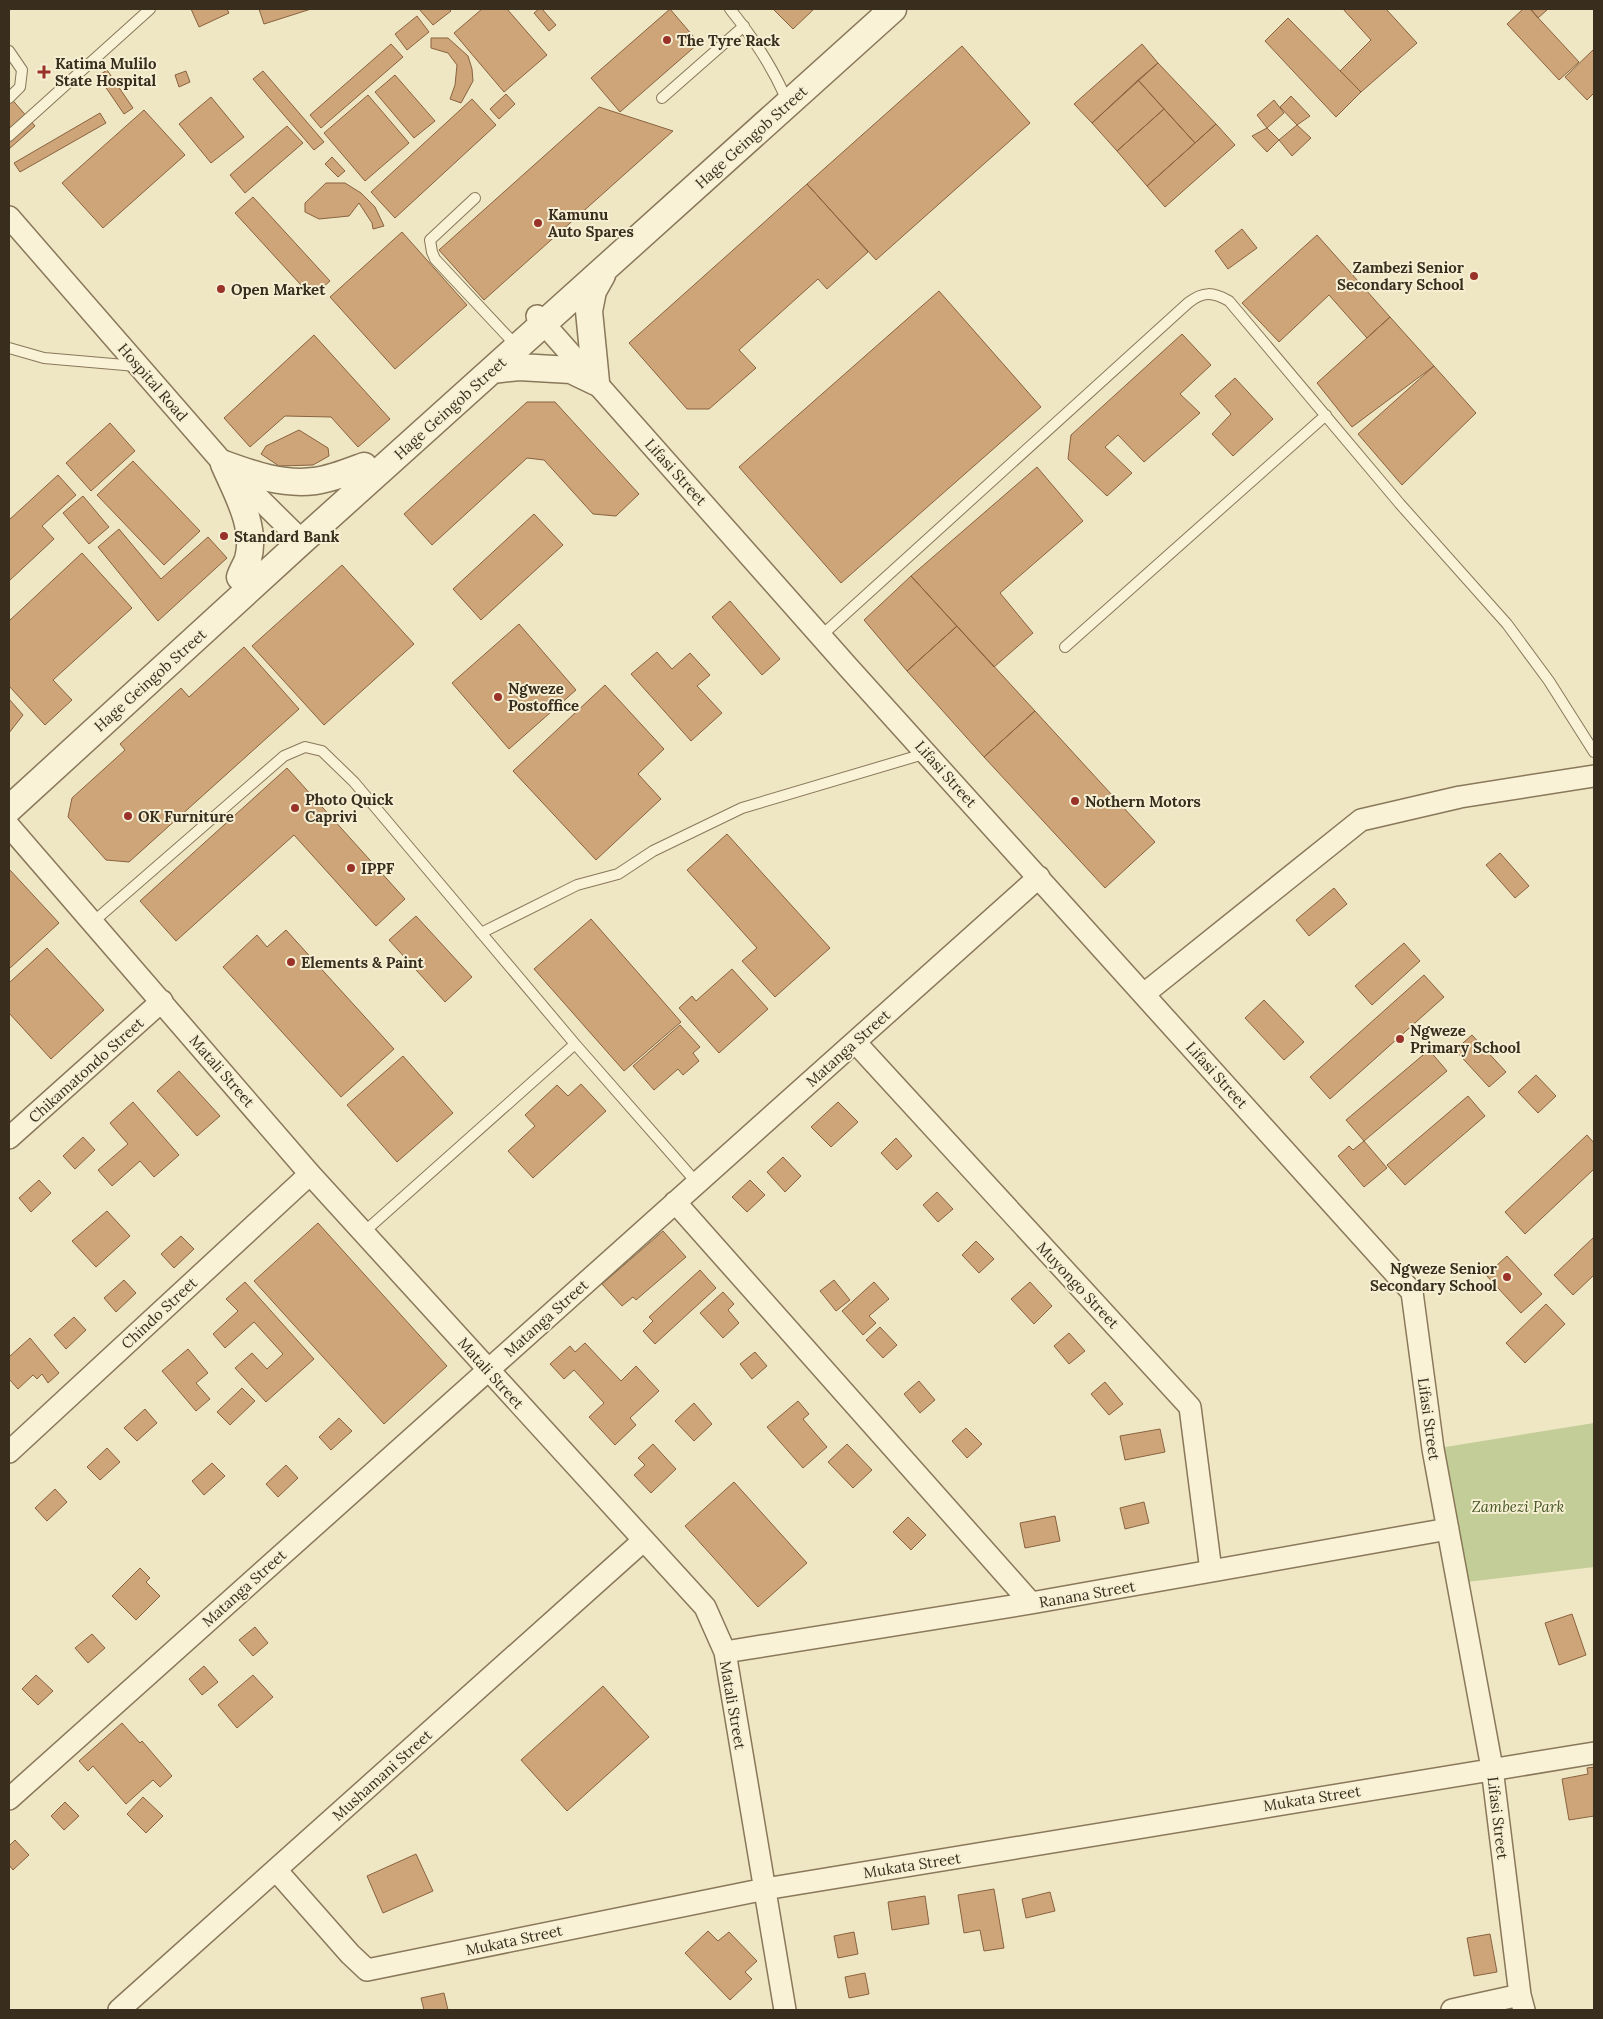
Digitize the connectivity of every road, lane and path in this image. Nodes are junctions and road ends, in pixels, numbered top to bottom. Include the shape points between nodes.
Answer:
1 (150, 9) edge
2 (730, 9) edge
3 (880, 9) edge
4 (892, 9) edge
5 (744, 26) junction
6 (9, 51) edge
7 (784, 94) junction
8 (9, 98) edge
9 (662, 98) dead end
10 (9, 136) edge
11 (475, 198) dead end
12 (9, 217) edge
13 (604, 270) junction
14 (541, 320) junction
15 (510, 339) junction
16 (9, 348) edge
17 (139, 366) junction
18 (492, 370) junction
19 (596, 382) junction
20 (1326, 416) junction
21 (224, 464) junction
22 (364, 466) junction
23 (297, 535) junction
24 (240, 577) junction
25 (822, 636) junction
26 (1065, 647) dead end
27 (1594, 752) edge
28 (927, 753) junction
29 (1594, 776) edge
30 (9, 787) edge
31 (9, 808) edge
32 (9, 826) edge
33 (1039, 877) junction
34 (93, 922) junction
35 (481, 933) junction
36 (1144, 994) junction
37 (162, 1001) junction
38 (855, 1042) junction
39 (575, 1044) junction
40 (9, 1138) edge
41 (310, 1174) junction
42 (697, 1183) junction
43 (675, 1202) junction
44 (364, 1232) junction
45 (488, 1370) junction
46 (9, 1452) edge
47 (1448, 1529) junction
48 (644, 1540) junction
49 (1211, 1571) junction
50 (1031, 1603) junction
51 (724, 1652) junction
52 (1594, 1753) edge
53 (1492, 1768) junction
54 (9, 1799) edge
55 (276, 1870) junction
56 (764, 1889) junction
57 (1522, 2003) edge
58 (119, 2010) edge
59 (785, 2010) edge
60 (1452, 2010) edge

1 - 10 lane
2 - 5 lane
3 - 7 street, Hage Geingob Street
4 - 13 street, Hage Geingob Street
5 - 7 lane via 773,70
5 - 9 lane
6 - 8 lane via 22,70 20,87
7 - 14 street, Hage Geingob Street
11 - 15 lane via 430,240 432,252
12 - 17 street, Hospital Road
13 - 14 street, Hage Geingob Street
13 - 19 street via 589,311
14 - 15 street, Hage Geingob Street
14 - 18 street, Hage Geingob Street
14 - 19 street, Lifasi Street
15 - 22 street, Hage Geingob Street
16 - 17 lane via 44,358
17 - 21 street, Hospital Road
18 - 19 street via 554,368 571,370
18 - 23 street, Hage Geingob Street
19 - 25 street, Lifasi Street
20 - 25 lane via 1229,301 1218,294 1196,297
20 - 26 lane
20 - 27 lane via 1507,624 1550,681
21 - 22 street via 260,477 288,482 316,481
21 - 23 street, Hospital Road
21 - 24 street via 246,514 250,539 248,558
22 - 23 street, Hage Geingob Street
23 - 24 street, Hage Geingob Street
23 - 31 street, Hage Geingob Street
24 - 30 street, Hage Geingob Street
25 - 28 street, Lifasi Street
28 - 33 street, Lifasi Street
28 - 35 lane via 742,808 653,851 618,874 577,885
29 - 36 street via 1460,798 1361,820
32 - 34 street, Matali Street
33 - 36 street, Lifasi Street
33 - 38 street, Matanga Street
34 - 35 lane via 284,756 305,747 322,751 354,782
34 - 37 street, Matali Street
35 - 39 lane
36 - 47 street, Lifasi Street via 1412,1292 1433,1449
37 - 40 street, Chikamatondo Street
37 - 41 street, Matali Street
38 - 42 street, Matanga Street
38 - 49 street, Muyongo Street via 1190,1407
39 - 42 lane
39 - 44 lane
41 - 44 street, Matali Street
41 - 46 street, Chindo Street
42 - 43 street, Matanga Street
43 - 45 street, Matanga Street
43 - 50 street
44 - 45 street, Matali Street
45 - 48 street, Matali Street
45 - 54 street, Matanga Street
47 - 49 street, Ranana Street
47 - 53 street, Lifasi Street
48 - 51 street, Matali Street via 705,1608
48 - 55 street, Mushamani Street
49 - 50 street, Ranana Street
50 - 51 street, Ranana Street
51 - 56 street, Matali Street
52 - 53 street, Mukata Street
53 - 56 street, Mukata Street
53 - 57 street, Lifasi Street
55 - 56 street, Mukata Street via 367,1970
55 - 58 street, Mushamani Street
56 - 59 street, Matali Street
57 - 60 street

